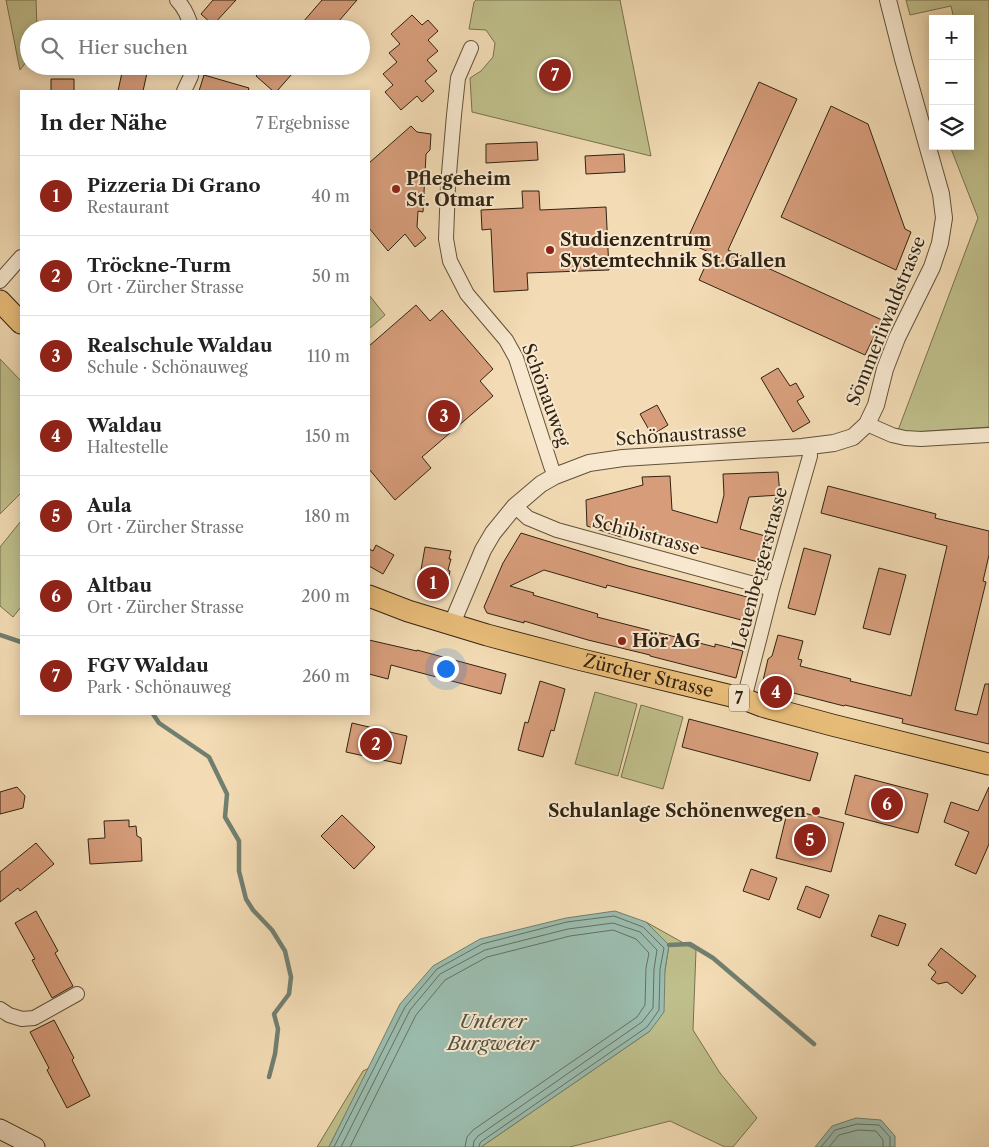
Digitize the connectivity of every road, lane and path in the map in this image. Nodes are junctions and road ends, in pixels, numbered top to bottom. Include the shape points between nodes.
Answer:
1 (177, 0) edge
2 (888, 0) edge
3 (190, 20) edge
4 (472, 48) dead end
5 (191, 75) edge
6 (184, 90) edge
7 (20, 258) edge
8 (0, 281) edge
9 (0, 301) edge
10 (20, 323) edge
11 (867, 424) junction
12 (989, 435) edge
13 (809, 446) junction
14 (555, 476) junction
15 (515, 506) junction
16 (772, 589) junction
17 (370, 596) edge
18 (453, 625) junction
19 (744, 699) junction
20 (989, 764) edge
21 (77, 994) dead end
22 (0, 1009) edge
23 (0, 1129) edge
24 (35, 1147) edge

1 - 3 street
2 - 11 street, Sömmerliwaldstrasse via 941,194 944,218 932,267 897,338
4 - 14 street, Schönauweg via 458,78 454,115 446,239 450,261 466,294 506,340 516,358
5 - 6 street
7 - 8 street
9 - 10 main road
11 - 12 street via 905,438
11 - 13 street, Schönaustrasse via 853,437
13 - 14 street, Schönaustrasse via 623,458 589,463
13 - 16 street, Leuenbergerstrasse via 810,456
14 - 15 street, Schönaustrasse
15 - 16 street, Schibistrasse via 528,518 557,530
15 - 18 street, Schönaustrasse via 483,550
16 - 19 street, Leuenbergerstrasse
17 - 18 main road, Zürcher Strasse / 7
18 - 19 main road, Zürcher Strasse / 7
19 - 20 main road, Zürcher Strasse / 7 via 832,725
21 - 22 street via 34,1018 22,1019
23 - 24 main road

